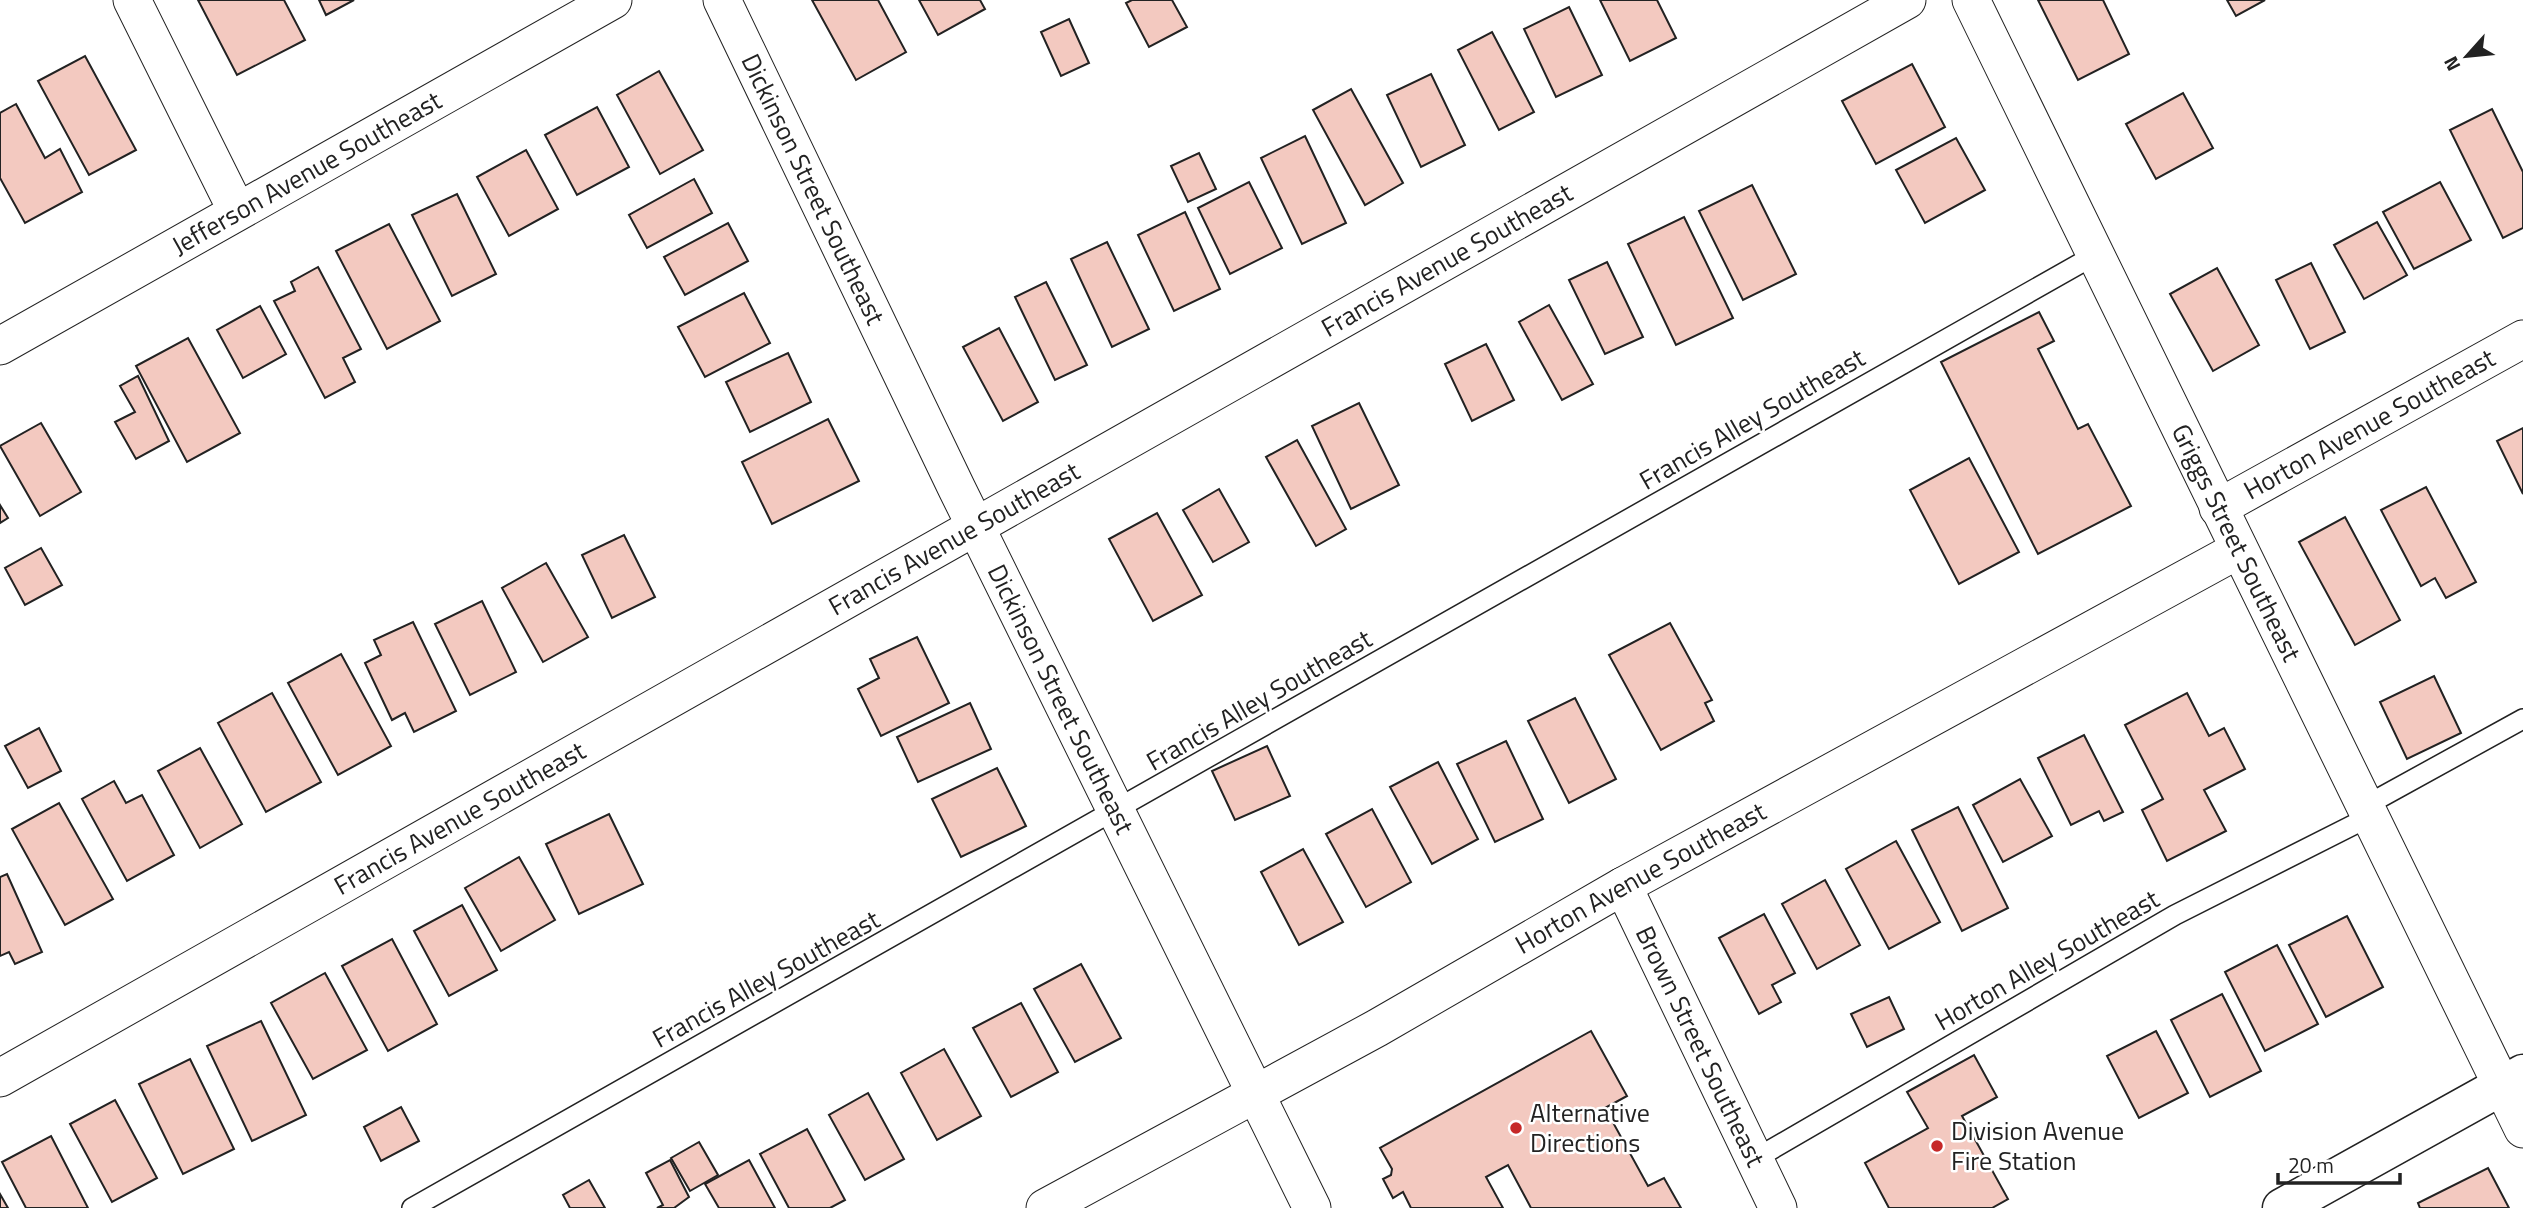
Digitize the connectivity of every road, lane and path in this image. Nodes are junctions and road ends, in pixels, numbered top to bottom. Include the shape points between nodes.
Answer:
1 (132, 0) edge
2 (613, 0) edge
3 (722, 0) edge
4 (1907, 0) edge
5 (1971, 0) edge
6 (237, 211) junction
7 (2095, 255) junction
8 (2523, 339) edge
9 (0, 346) edge
10 (2218, 508) junction
11 (975, 525) junction
12 (2238, 550) junction
13 (2523, 719) edge
14 (1116, 811) junction
15 (2368, 811) junction
16 (1623, 886) junction
17 (0, 1078) edge
18 (2512, 1080) edge
19 (1255, 1093) junction
20 (2523, 1129) edge
21 (1755, 1159) junction
22 (2305, 1202) edge
23 (412, 1208) edge
24 (1045, 1208) edge
25 (1312, 1208) edge
26 (1778, 1208) edge

1 - 6 street
2 - 6 street, Jefferson Avenue Southeast
3 - 11 street, Dickinson Street Southeast
4 - 11 street, Francis Avenue Southeast
5 - 7 street, Griggs Street Southeast
6 - 9 street, Jefferson Avenue Southeast
7 - 10 street, Griggs Street Southeast
7 - 14 lane, Francis Alley Southeast
8 - 10 street, Horton Avenue Southeast
10 - 12 street, Griggs Street Southeast
11 - 14 street, Dickinson Street Southeast
11 - 17 street, Francis Avenue Southeast
12 - 15 street, Griggs Street Southeast
12 - 16 street, Horton Avenue Southeast
13 - 15 lane, Horton Alley Southeast via 2398,789
14 - 19 street, Dickinson Street Southeast
14 - 23 lane, Francis Alley Southeast
15 - 18 street, Griggs Street Southeast
15 - 21 lane, Horton Alley Southeast via 2175,915
16 - 19 street, Horton Avenue Southeast
16 - 21 street, Brown Street Southeast
18 - 20 street, Griggs Street Southeast
18 - 22 main road
19 - 24 street, Horton Avenue Southeast
19 - 25 street, Dickinson Street Southeast
21 - 26 street, Brown Street Southeast

